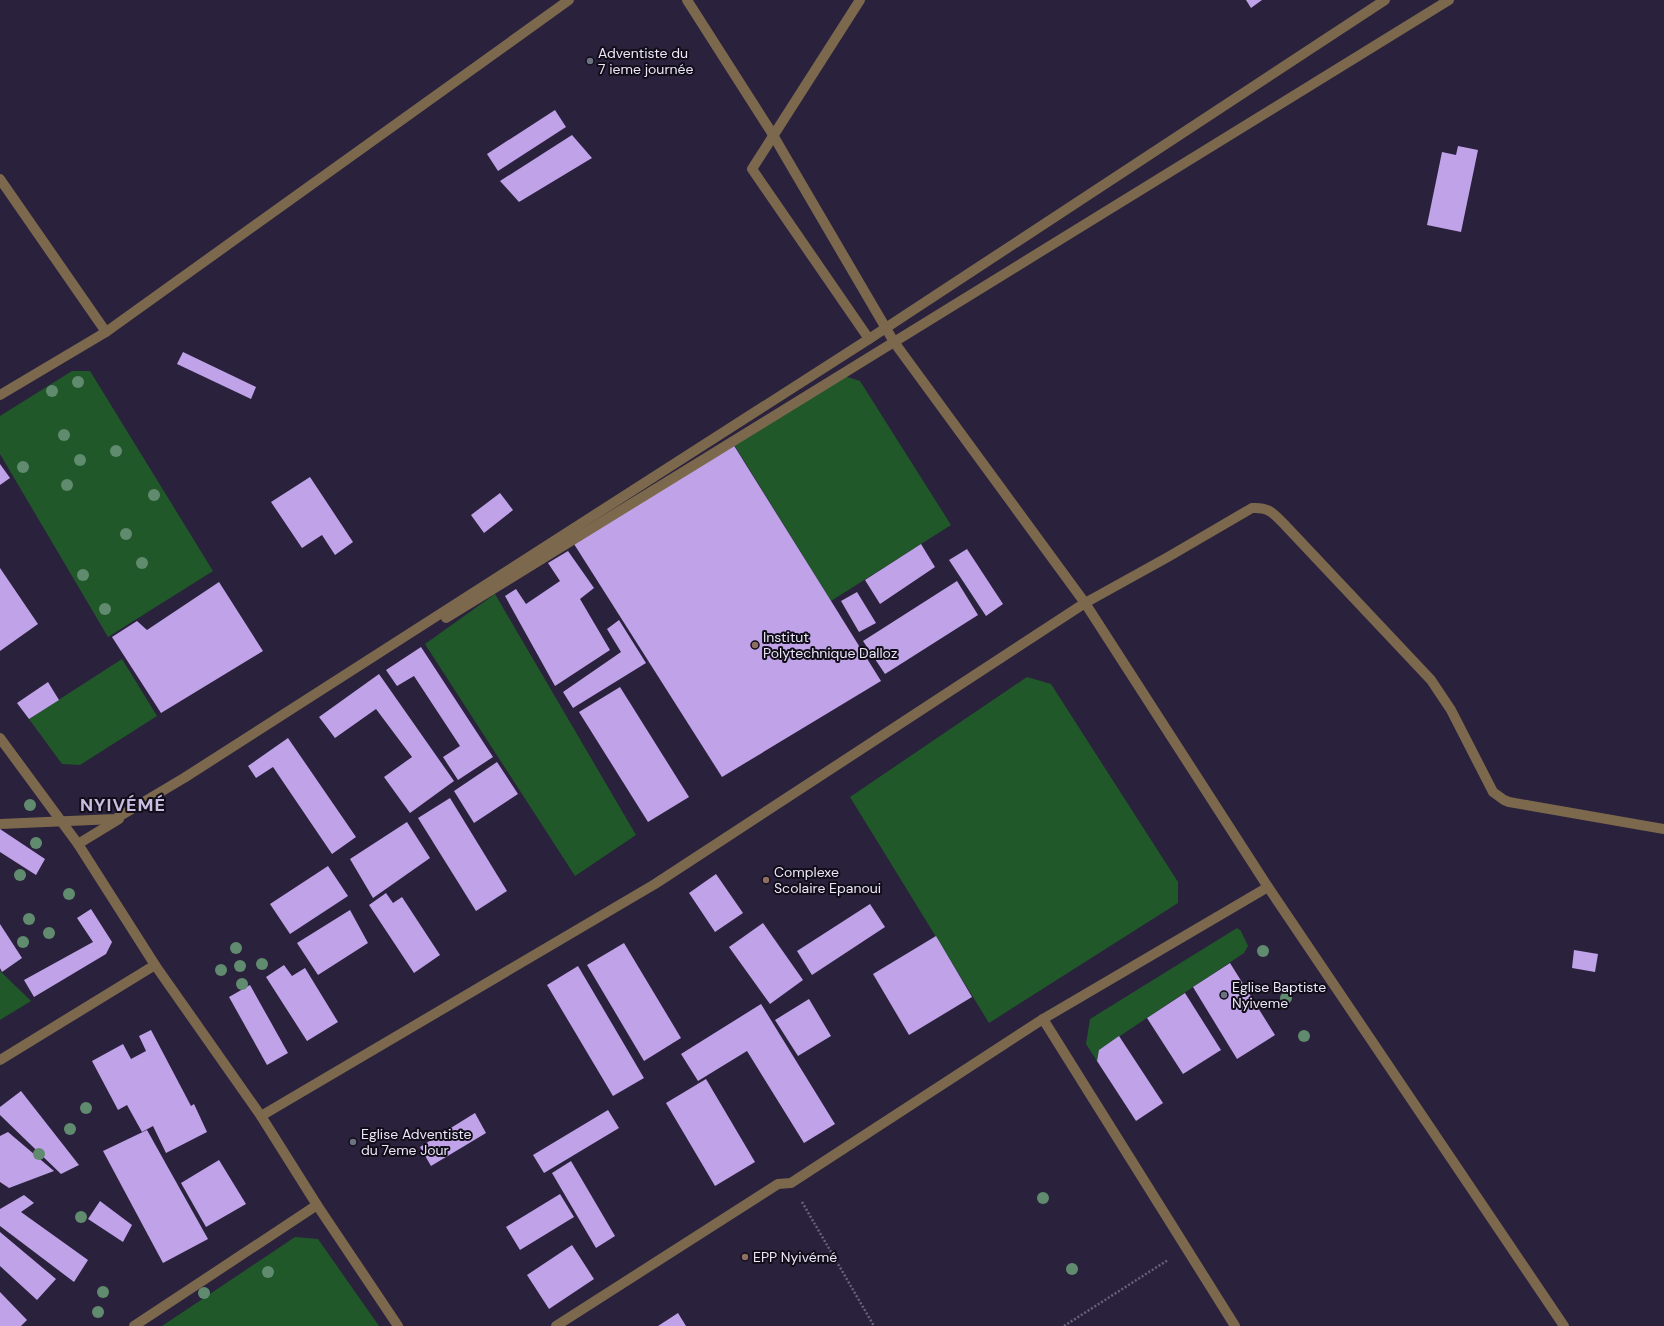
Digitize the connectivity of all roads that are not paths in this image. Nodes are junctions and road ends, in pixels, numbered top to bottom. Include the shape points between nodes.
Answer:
1 (569, 0) edge
2 (687, 0) edge
3 (861, 0) edge
4 (1385, 0) edge
5 (1449, 0) edge
6 (844, 26) junction
7 (770, 130) junction
8 (0, 178) edge
9 (106, 332) junction
10 (869, 339) junction
11 (894, 342) junction
12 (0, 395) edge
13 (1085, 603) junction
14 (1, 743) edge
15 (0, 824) edge
16 (1664, 830) edge
17 (78, 844) junction
18 (1268, 887) junction
19 (156, 965) junction
20 (1043, 1019) junction
21 (0, 1060) edge
22 (261, 1116) junction
23 (316, 1205) junction
24 (134, 1326) edge
25 (398, 1326) edge
26 (556, 1326) edge
27 (1236, 1326) edge
28 (1564, 1326) edge

1 - 9 street
2 - 7 street
3 - 6 street
4 - 10 street
5 - 11 street
6 - 7 street
6 - 10 street via 752,169
7 - 11 street
8 - 9 street
9 - 12 street
10 - 15 street via 184,778 115,819
11 - 13 street
11 - 17 street
13 - 16 street via 1252,508 1262,507 1284,524 1431,680 1451,710 1499,797 1509,802
13 - 18 street
13 - 22 street via 655,884
14 - 17 street
17 - 19 street
18 - 20 street
18 - 28 street
19 - 21 street
19 - 22 street
20 - 26 street via 791,1183 778,1184
20 - 27 street
22 - 23 street
23 - 24 street
23 - 25 street

